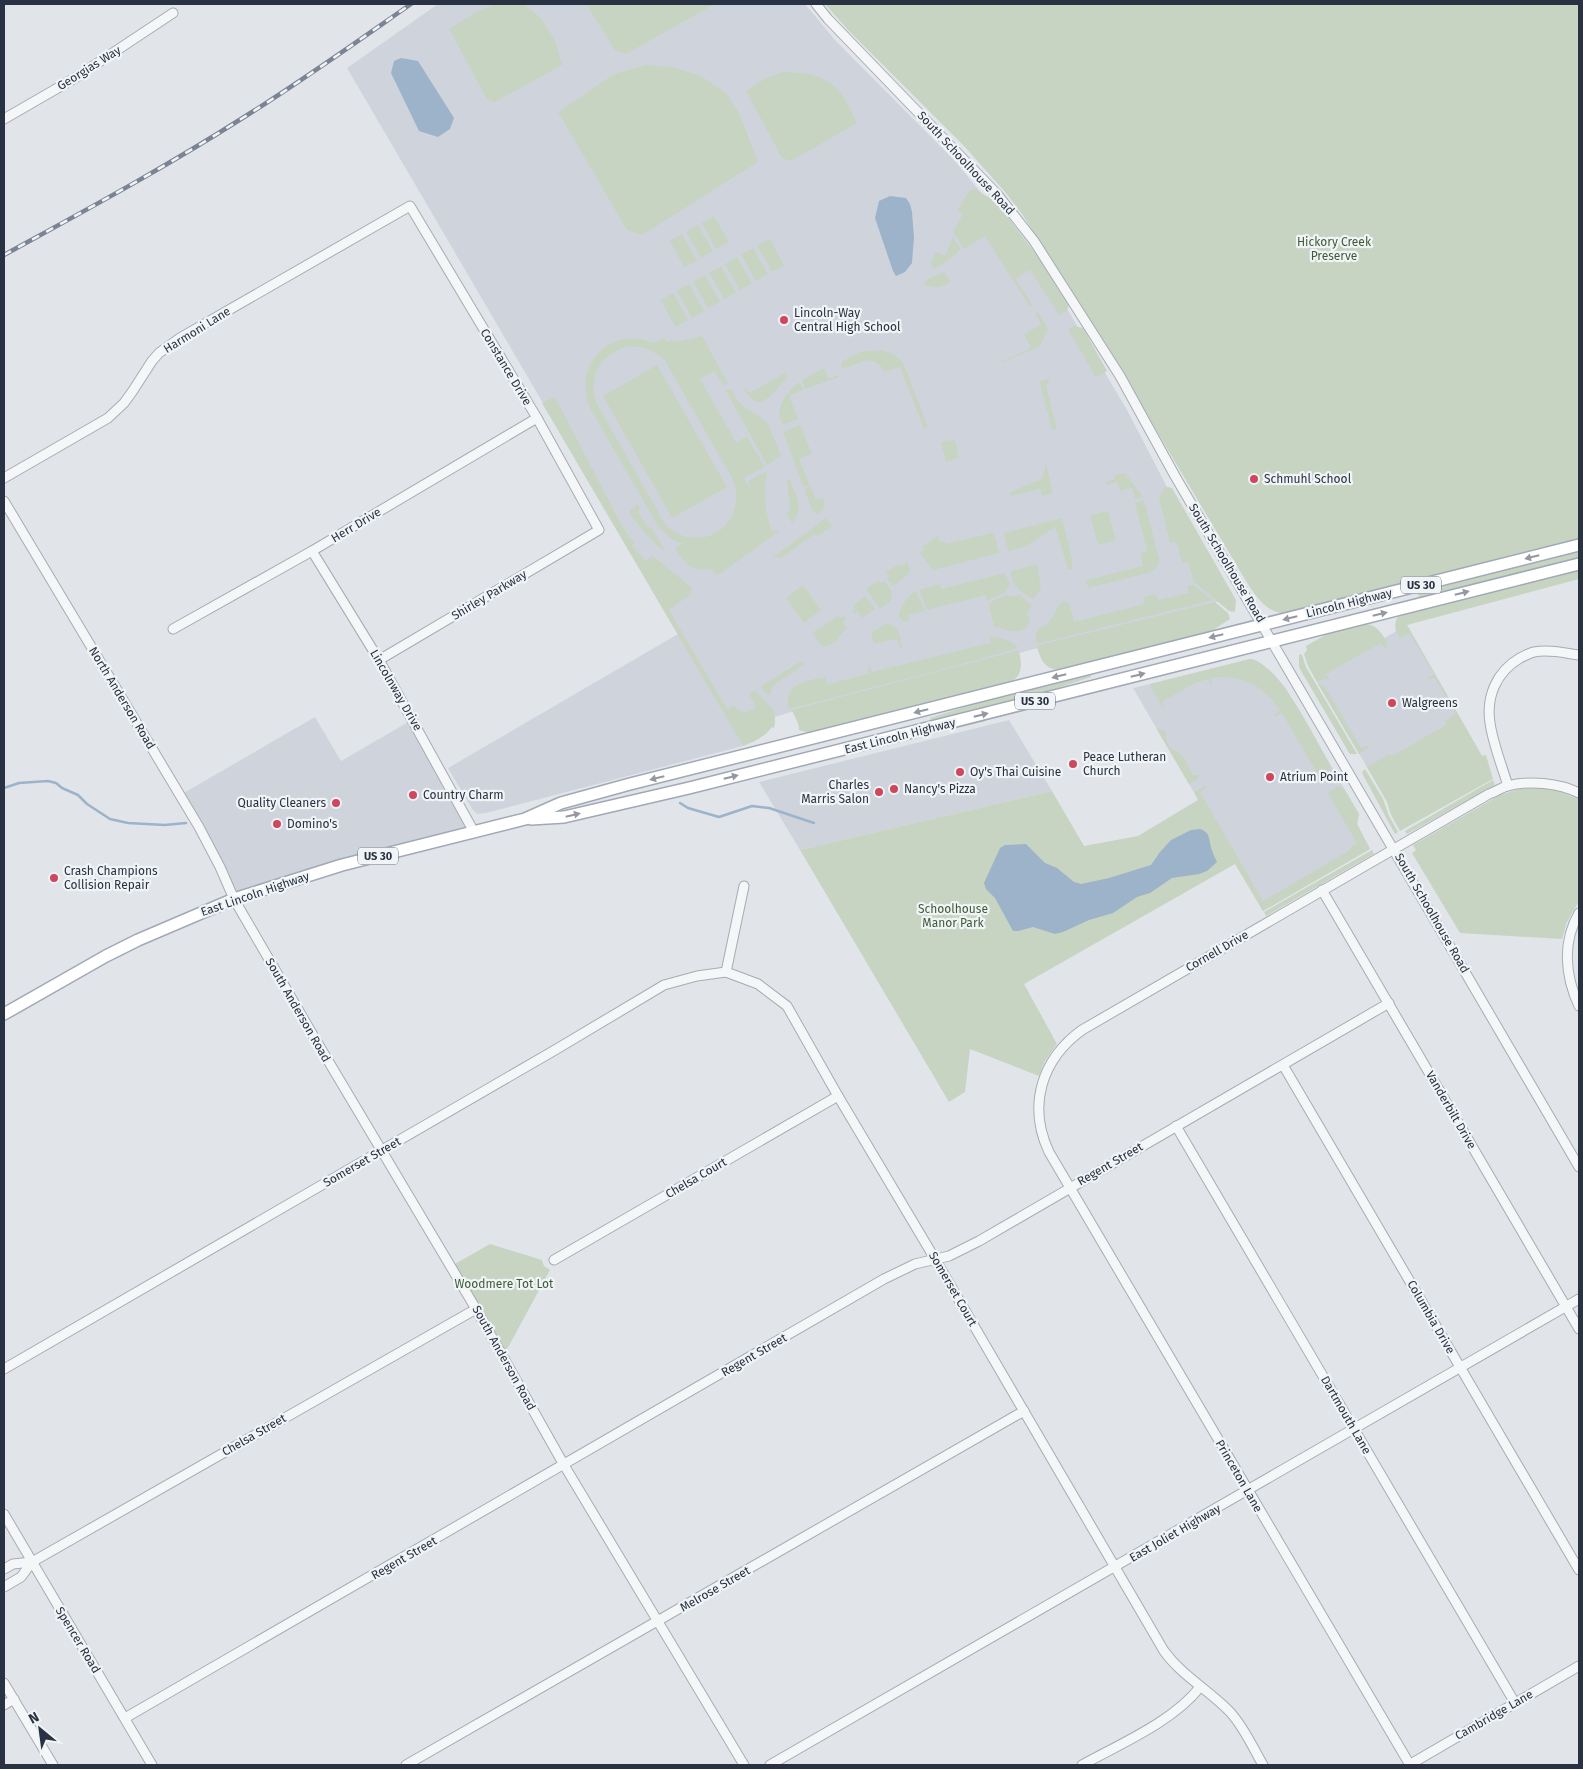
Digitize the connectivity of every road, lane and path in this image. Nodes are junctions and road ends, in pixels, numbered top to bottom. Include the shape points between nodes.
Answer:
1 (816, 4) edge
2 (173, 13) dead end
3 (4, 119) edge
4 (410, 206) joint
5 (537, 418) junction
6 (4, 478) edge
7 (4, 501) edge
8 (598, 530) joint
9 (1579, 545) edge
10 (312, 551) junction
11 (1579, 564) edge
12 (1263, 624) junction
13 (173, 629) dead end
14 (1272, 640) junction
15 (1579, 656) edge
16 (379, 660) junction
17 (1508, 786) junction
18 (1579, 793) edge
19 (525, 819) junction
20 (474, 832) junction
21 (1394, 848) junction
22 (744, 886) dead end
23 (1322, 890) junction
24 (234, 899) junction
25 (1579, 913) edge
26 (726, 972) junction
27 (1389, 1003) junction
28 (1579, 1006) edge
29 (4, 1014) edge
30 (1283, 1065) junction
31 (838, 1096) junction
32 (1176, 1126) junction
33 (381, 1151) junction
34 (1579, 1167) edge
35 (1069, 1187) junction
36 (935, 1259) junction
37 (554, 1260) dead end
38 (1579, 1300) edge
39 (1566, 1307) junction
40 (476, 1309) junction
41 (1579, 1329) edge
42 (1460, 1368) junction
43 (4, 1369) edge
44 (1024, 1411) junction
45 (1354, 1430) junction
46 (564, 1465) junction
47 (1248, 1491) junction
48 (4, 1514) edge
49 (32, 1562) junction
50 (1116, 1568) junction
51 (4, 1569) edge
52 (1579, 1570) edge
53 (4, 1587) edge
54 (659, 1621) junction
55 (1579, 1666) edge
56 (4, 1683) edge
57 (1200, 1687) junction
58 (14, 1699) junction
59 (1515, 1703) junction
60 (4, 1705) edge
61 (125, 1718) junction
62 (53, 1765) edge
63 (152, 1765) edge
64 (406, 1765) edge
65 (744, 1765) edge
66 (770, 1765) edge
67 (1082, 1765) edge
68 (1263, 1765) edge
69 (1409, 1765) edge

1 - 12 street, South Schoolhouse Road via 997,194 1034,241 1120,376
2 - 3 street, Georgias Way via 75,78
4 - 5 street, Constance Drive
4 - 6 street, Harmoni Lane via 168,346 152,362 124,403 108,418
5 - 8 street, Constance Drive
5 - 10 street, Herr Drive
7 - 24 street, North Anderson Road via 200,827
8 - 16 street, Shirley Parkway
9 -> 12 main road, Lincoln Highway / US 30
10 - 13 street, Herr Drive
10 - 16 street, Lincolnway Drive
14 -> 11 main road, Lincoln Highway / US 30
12 - 14 street, South Schoolhouse Road
12 -> 19 main road, East Lincoln Highway / US 30 via 630,784 561,803
19 -> 14 main road, East Lincoln Highway / US 30 via 564,817 689,788
14 - 21 street, South Schoolhouse Road
15 - 17 street via 1532,652 1501,673 1492,689 1490,724
16 - 20 street, Lincolnway Drive
17 - 18 street, Cornell Drive via 1538,783 1570,788
17 - 21 street, Cornell Drive
19 - 20 main road, East Lincoln Highway / US 30
20 - 24 main road, East Lincoln Highway / US 30 via 342,865
21 - 23 street, Cornell Drive
21 - 34 street, South Schoolhouse Road
22 - 26 street
23 - 27 street, Vanderbilt Drive
23 - 35 street, Cornell Drive via 1082,1030 1060,1049 1042,1083 1039,1121 1044,1142
24 - 29 main road, East Lincoln Highway / US 30 via 106,956
24 - 33 street, South Anderson Road
25 - 28 street via 1571,930 1567,959 1570,985
26 - 31 street, Somerset Court via 758,984 787,1006
26 - 33 street, Somerset Street via 664,985
27 - 30 street, Regent Street
27 - 39 street, Vanderbilt Drive
30 - 32 street, Regent Street
30 - 42 street, Columbia Drive
31 - 36 street, Somerset Court
31 - 37 street, Chelsa Court
32 - 35 street, Regent Street
32 - 45 street, Dartmouth Lane
33 - 40 street, South Anderson Road
33 - 43 street, Somerset Street
35 - 36 street, Regent Street via 979,1241 949,1256
35 - 47 street, Princeton Lane
36 - 44 street, Somerset Court
36 - 46 street, Regent Street via 915,1264 884,1280
38 - 39 street, East Joliet Highway
39 - 41 street, Vanderbilt Drive
39 - 42 street, East Joliet Highway
40 - 46 street, South Anderson Road
40 - 49 street, Chelsa Street
42 - 45 street, East Joliet Highway
42 - 52 street, Columbia Drive
44 - 50 street, Somerset Court
44 - 54 street, Melrose Street
45 - 47 street, East Joliet Highway
45 - 59 street, Dartmouth Lane
46 - 54 street, South Anderson Road
46 - 61 street, Regent Street
47 - 50 street, East Joliet Highway
47 - 69 street, Princeton Lane
48 - 49 street, Spencer Road
49 - 51 street via 13,1564
49 - 53 street via 21,1577
49 - 61 street, Spencer Road
50 - 57 street, Somerset Court via 1175,1666
50 - 66 street, East Joliet Highway
54 - 64 street, Melrose Street
54 - 65 street, South Anderson Road
55 - 59 street, Cambridge Lane
56 - 58 street
57 - 67 street via 1172,1714
57 - 68 street, Somerset Court via 1234,1716
58 - 60 street
58 - 62 street
59 - 69 street, Cambridge Lane
61 - 63 street, Spencer Road

